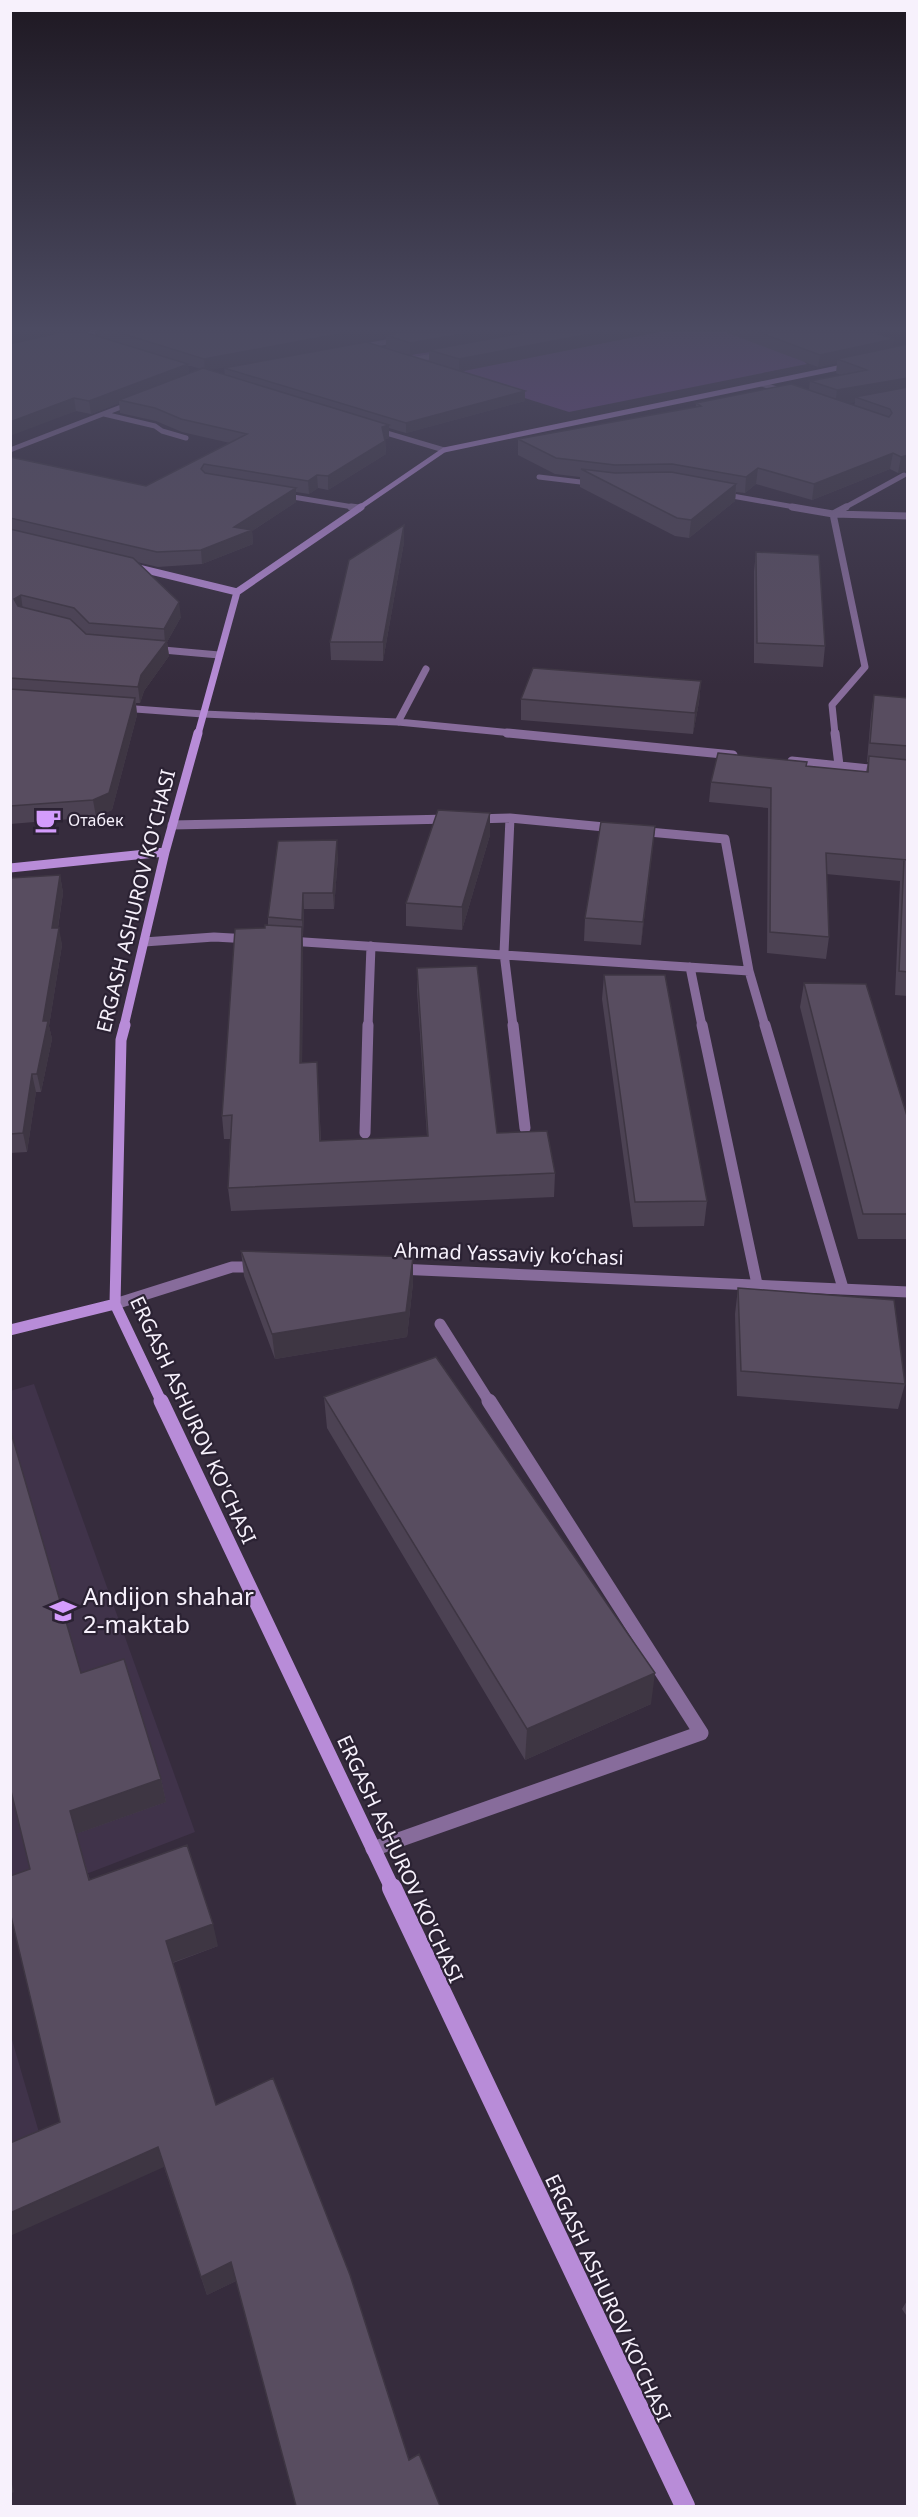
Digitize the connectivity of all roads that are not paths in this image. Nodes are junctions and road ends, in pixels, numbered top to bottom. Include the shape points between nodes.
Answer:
1 (444, 450) edge
2 (904, 475) edge
3 (539, 477) dead end
4 (604, 485) edge
5 (717, 493) edge
6 (274, 494) edge
7 (359, 508) junction
8 (833, 514) junction
9 (908, 516) edge
10 (124, 565) edge
11 (237, 592) junction
12 (148, 649) edge
13 (219, 655) junction
14 (426, 669) dead end
15 (112, 707) edge
16 (203, 714) junction
17 (398, 722) junction
18 (744, 756) edge
19 (780, 759) edge
20 (839, 765) junction
21 (908, 773) edge
22 (510, 818) junction
23 (172, 825) junction
24 (165, 852) junction
25 (10, 868) edge
26 (259, 939) edge
27 (281, 940) edge
28 (144, 942) junction
29 (371, 946) junction
30 (504, 953) junction
31 (690, 967) junction
32 (748, 971) junction
33 (525, 1128) dead end
34 (365, 1133) dead end
35 (267, 1266) edge
36 (383, 1268) edge
37 (757, 1284) junction
38 (843, 1288) junction
39 (908, 1292) edge
40 (115, 1304) junction
41 (440, 1324) dead end
42 (10, 1329) edge
43 (373, 1849) junction
44 (685, 2506) edge

1 - 7 street
2 - 8 street
3 - 4 street
5 - 8 street
6 - 7 street
7 - 11 street
8 - 9 street
8 - 20 street via 865,667 832,705
10 - 11 street
11 - 13 street, ERGASH ASHUROV KO'CHASI
12 - 13 street
13 - 16 street, ERGASH ASHUROV KO'CHASI
14 - 17 street
15 - 16 street
16 - 17 street
16 - 23 street, ERGASH ASHUROV KO'CHASI
17 - 18 street
19 - 20 street
20 - 21 street
22 - 23 street
22 - 30 street
22 - 32 street via 725,839
23 - 24 street, ERGASH ASHUROV KO'CHASI
24 - 25 street
24 - 28 street, ERGASH ASHUROV KO'CHASI
26 - 28 street via 214,937
27 - 29 street
28 - 40 street, ERGASH ASHUROV KO'CHASI via 121,1040
29 - 30 street
29 - 34 street
30 - 31 street
30 - 33 street
31 - 32 street
31 - 37 street
32 - 38 street
35 - 40 street via 232,1267
36 - 37 street, Ahmad Yassaviy koʻchasi
37 - 38 street, Ahmad Yassaviy koʻchasi
38 - 39 street, Ahmad Yassaviy koʻchasi
40 - 42 street
40 - 43 street, ERGASH ASHUROV KO'CHASI
41 - 43 street via 700,1733
43 - 44 street, ERGASH ASHUROV KO'CHASI

